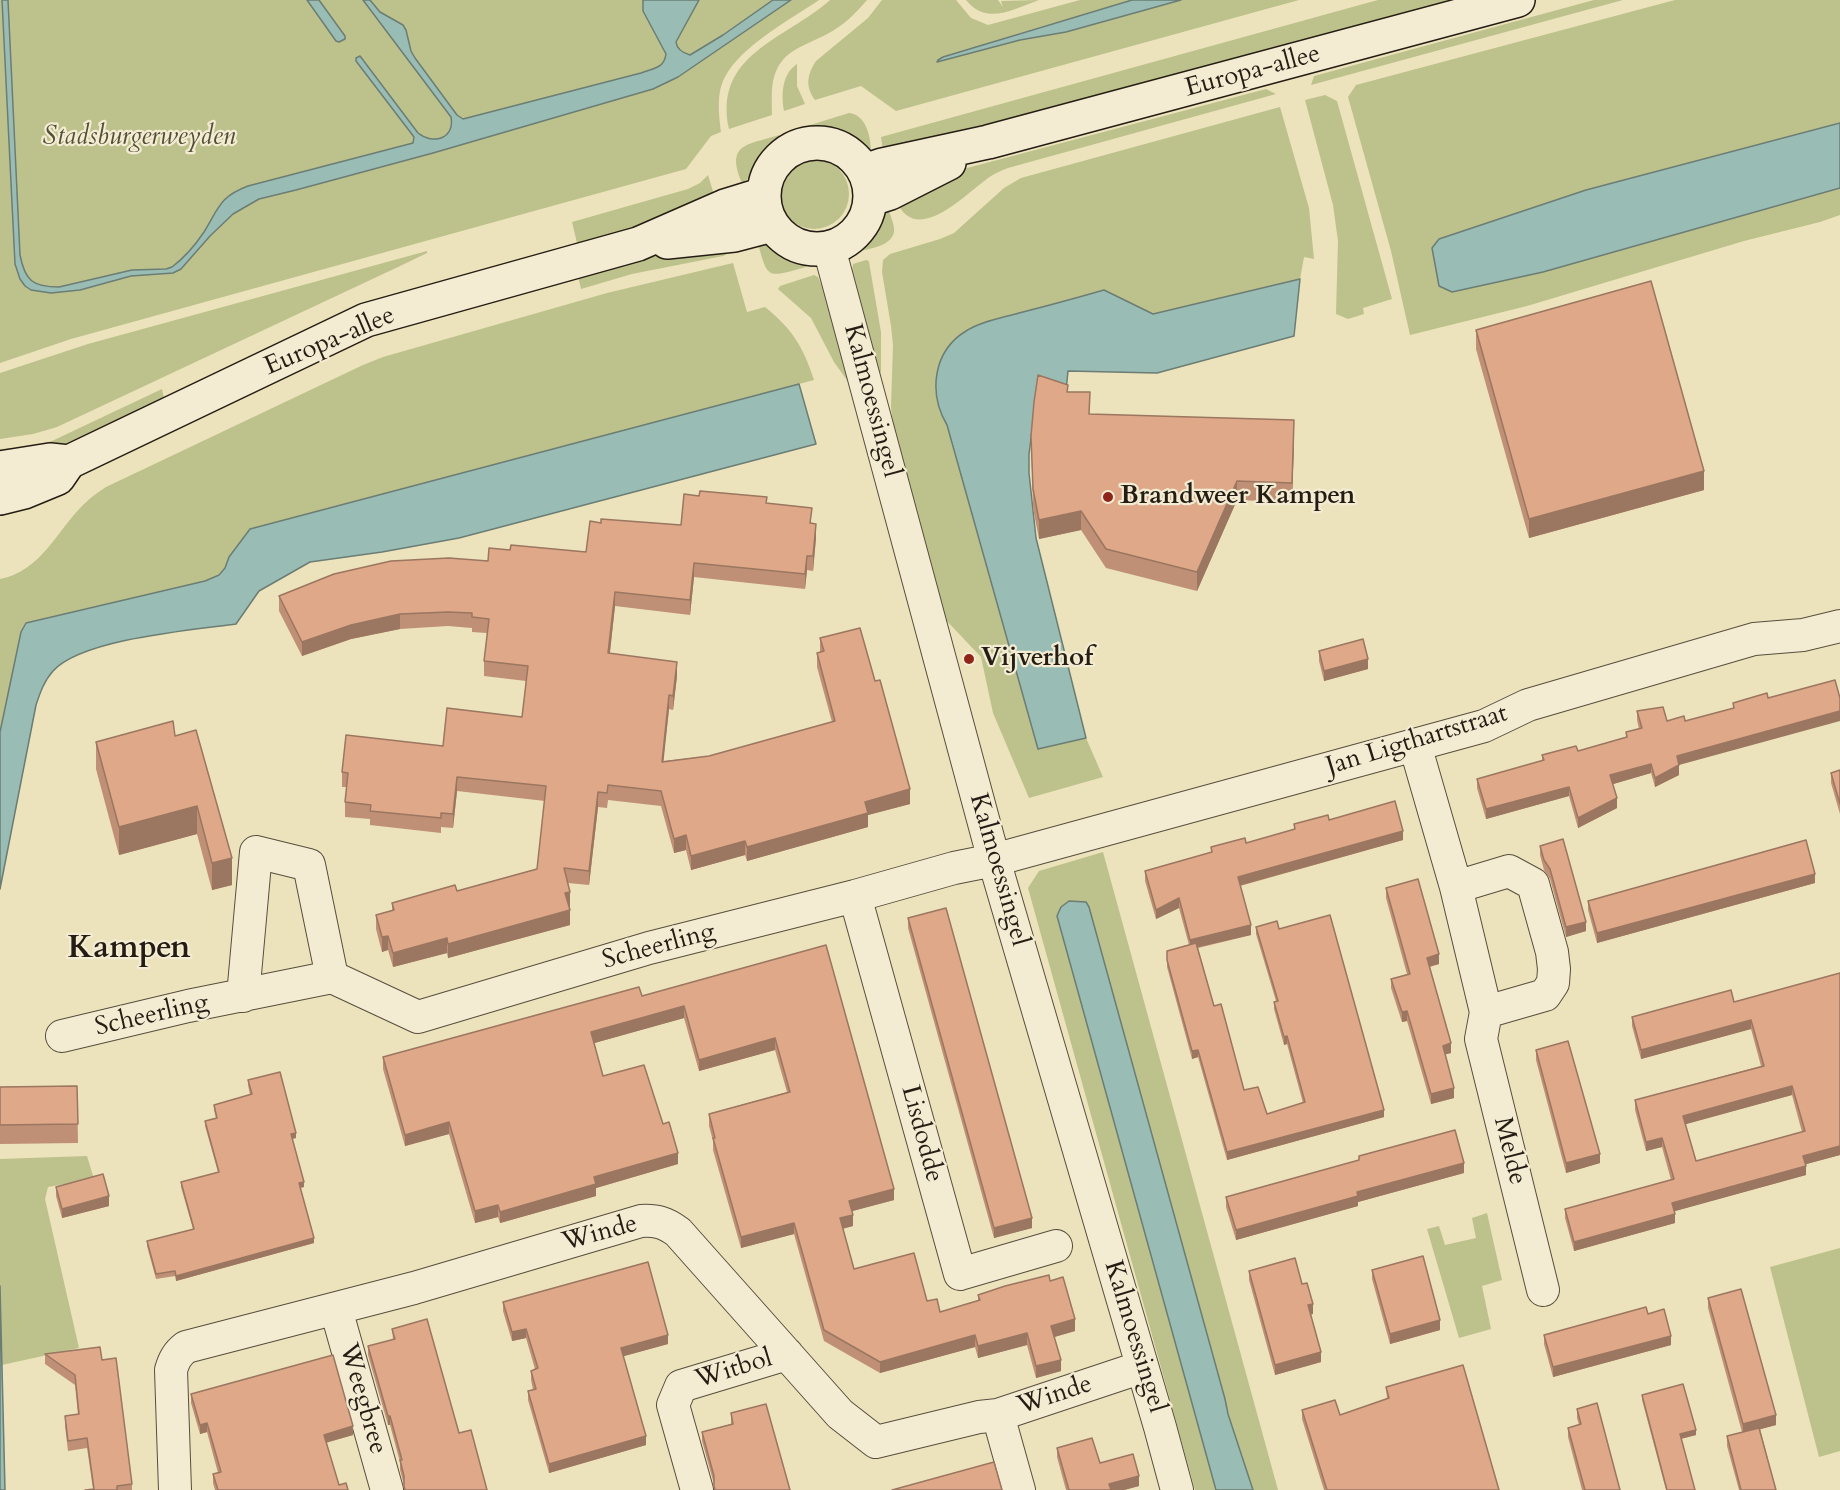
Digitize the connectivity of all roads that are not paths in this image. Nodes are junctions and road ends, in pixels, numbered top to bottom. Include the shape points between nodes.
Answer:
1 (1518, 0) edge
2 (868, 185) junction
3 (768, 209) junction
4 (829, 248) junction
5 (69, 462) junction
6 (0, 468) edge
7 (0, 498) edge
8 (1840, 626) edge
9 (1415, 745) junction
10 (994, 860) junction
11 (1456, 887) junction
12 (855, 896) junction
13 (332, 977) junction
14 (243, 996) junction
15 (1486, 1012) junction
16 (62, 1036) dead end
17 (1056, 1246) dead end
18 (1543, 1290) dead end
19 (336, 1309) junction
20 (787, 1354) junction
21 (1142, 1367) junction
22 (999, 1415) junction
23 (176, 1490) edge
24 (387, 1490) edge
25 (697, 1490) edge
26 (1019, 1490) edge
27 (1177, 1490) edge

1 - 2 main road, Europa-allee via 988,142 882,165
2 - 3 main road via 850,154 829,144 806,144 785,154 770,171
2 - 4 main road via 865,220 852,237
3 - 4 main road via 788,241 810,249
3 - 5 main road, Europa-allee via 725,206 638,244 366,320
4 - 10 street, Kalmoessingel
5 - 6 main road, Europa-allee via 50,460
5 - 7 main road, Europa-allee via 58,478
8 - 9 street, Jan Ligthartstraat via 1803,635 1754,639 1528,705 1484,726
9 - 10 street, Jan Ligthartstraat
9 - 11 street, Melde
10 - 12 street, Scheerling
10 - 21 street, Kalmoessingel
11 - 15 street, Melde
11 - 15 street via 1509,871 1533,884 1552,952 1553,983 1545,995
12 - 13 street, Scheerling via 650,948 418,1017
12 - 17 street, Lisdodde via 960,1274
13 - 14 street, Scheerling
13 - 14 street, Scheerling via 309,865 256,852
14 - 16 street, Scheerling
15 - 18 street, Melde via 1481,1039
19 - 20 street, Winde via 655,1220 678,1232
19 - 23 street, Winde via 179,1352 171,1370
19 - 24 street, Weegbree
20 - 22 street, Winde via 840,1414 876,1442
20 - 25 street, Witbol via 681,1386 673,1405
21 - 22 street, Winde
21 - 27 street, Kalmoessingel
22 - 26 street

